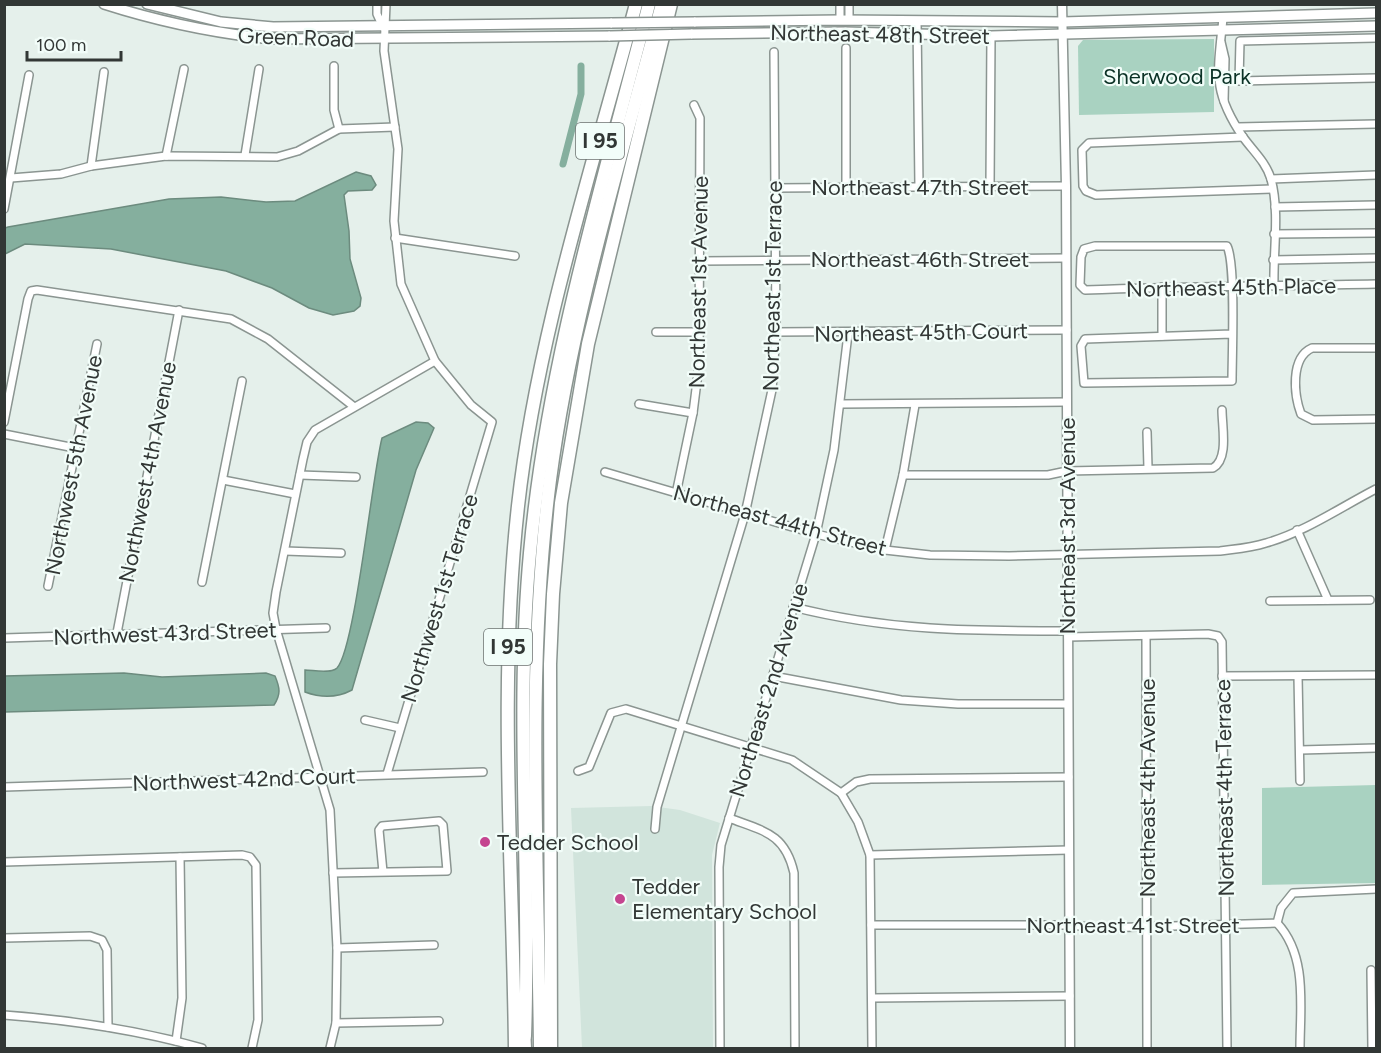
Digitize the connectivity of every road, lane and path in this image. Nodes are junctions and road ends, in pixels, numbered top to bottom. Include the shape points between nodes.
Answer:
1 (104, 4) edge
2 (147, 4) edge
3 (377, 4) edge
4 (386, 4) edge
5 (636, 4) edge
6 (649, 4) edge
7 (662, 4) edge
8 (671, 4) edge
9 (840, 4) edge
10 (849, 4) edge
11 (1062, 4) edge
12 (1377, 14) edge
13 (1206, 18) junction
14 (1223, 18) junction
15 (845, 20) junction
16 (917, 21) junction
17 (1062, 22) junction
18 (1377, 26) edge
19 (384, 27) junction
20 (1222, 30) junction
21 (1179, 32) junction
22 (917, 33) junction
23 (1063, 34) junction
24 (991, 36) junction
25 (1377, 38) edge
26 (384, 39) junction
27 (846, 48) dead end
28 (774, 52) dead end
29 (334, 66) dead end
30 (184, 69) dead end
31 (259, 69) dead end
32 (105, 72) dead end
33 (29, 75) dead end
34 (1377, 78) edge
35 (694, 105) dead end
36 (1377, 124) edge
37 (395, 127) junction
38 (1238, 127) junction
39 (339, 129) junction
40 (1243, 137) junction
41 (245, 155) junction
42 (166, 156) junction
43 (91, 166) junction
44 (1377, 175) edge
45 (11, 178) junction
46 (1271, 179) junction
47 (990, 186) junction
48 (1066, 186) junction
49 (846, 187) junction
50 (919, 187) junction
51 (775, 188) junction
52 (1272, 189) junction
53 (1377, 205) edge
54 (1275, 207) junction
55 (4, 209) edge
56 (1377, 233) edge
57 (1274, 234) junction
58 (395, 238) junction
59 (515, 256) dead end
60 (1066, 258) junction
61 (1377, 258) edge
62 (775, 260) junction
63 (1274, 260) junction
64 (701, 261) junction
65 (563, 278) junction
66 (1377, 284) edge
67 (1231, 286) junction
68 (1274, 286) junction
69 (1162, 287) junction
70 (179, 310) junction
71 (1067, 330) junction
72 (656, 332) dead end
73 (701, 332) junction
74 (776, 332) junction
75 (848, 334) junction
76 (1232, 334) junction
77 (1161, 336) junction
78 (97, 344) dead end
79 (1377, 348) edge
80 (435, 361) junction
81 (242, 381) dead end
82 (1066, 402) junction
83 (639, 404) dead end
84 (841, 404) junction
85 (915, 405) junction
86 (354, 406) junction
87 (1222, 410) dead end
88 (693, 413) junction
89 (1377, 419) edge
90 (4, 422) edge
91 (1147, 432) dead end
92 (4, 434) edge
93 (75, 447) junction
94 (1148, 468) junction
95 (1067, 471) junction
96 (605, 472) dead end
97 (300, 475) junction
98 (903, 476) junction
99 (356, 477) dead end
100 (222, 480) junction
101 (1377, 489) edge
102 (295, 494) junction
103 (676, 494) junction
104 (745, 514) junction
105 (1297, 530) junction
106 (816, 534) junction
107 (556, 548) junction
108 (885, 550) junction
109 (285, 551) junction
110 (341, 553) dead end
111 (1068, 554) junction
112 (202, 582) dead end
113 (48, 586) dead end
114 (1328, 600) junction
115 (1370, 600) dead end
116 (1270, 601) dead end
117 (793, 607) junction
118 (326, 628) dead end
119 (276, 629) junction
120 (117, 633) junction
121 (1068, 634) junction
122 (1146, 636) junction
123 (4, 638) edge
124 (537, 640) junction
125 (1377, 675) edge
126 (773, 676) junction
127 (1222, 676) junction
128 (1298, 676) junction
129 (1068, 704) junction
130 (365, 720) dead end
131 (683, 727) junction
132 (400, 728) junction
133 (750, 747) junction
134 (1377, 748) edge
135 (1300, 750) junction
136 (578, 771) dead end
137 (483, 772) dead end
138 (387, 774) junction
139 (321, 777) junction
140 (1069, 777) junction
141 (1300, 781) dead end
142 (4, 787) edge
143 (842, 793) junction
144 (729, 818) junction
145 (655, 829) dead end
146 (1069, 850) junction
147 (870, 855) junction
148 (180, 857) junction
149 (4, 862) edge
150 (383, 872) junction
151 (333, 873) junction
152 (1377, 889) edge
153 (1277, 923) junction
154 (871, 925) junction
155 (1070, 925) junction
156 (1226, 926) junction
157 (1147, 927) junction
158 (4, 938) edge
159 (434, 945) dead end
160 (337, 948) junction
161 (1371, 970) dead end
162 (1070, 996) junction
163 (551, 997) junction
164 (872, 998) junction
165 (4, 1015) edge
166 (439, 1021) dead end
167 (515, 1022) junction
168 (336, 1023) junction
169 (108, 1027) junction
170 (176, 1041) junction
171 (525, 1042) edge
172 (202, 1048) edge
173 (252, 1048) edge
174 (330, 1048) edge
175 (508, 1048) edge
176 (515, 1048) edge
177 (540, 1048) edge
178 (551, 1048) edge
179 (556, 1048) edge
180 (720, 1048) edge
181 (795, 1048) edge
182 (872, 1048) edge
183 (1070, 1048) edge
184 (1147, 1048) edge
185 (1227, 1048) edge
186 (1300, 1048) edge
187 (1372, 1048) edge

1 - 26 main road, Green Road via 160,22 219,34 271,39
2 - 19 main road, Green Road via 231,23
3 - 19 street
4 - 19 street
5 - 65 highway, I 95
6 - 171 highway via 564,329 537,486 524,657
7 - 124 highway via 567,377 545,526
8 - 107 highway, I 95 via 588,344 567,458
9 - 15 street
10 - 15 street
11 - 17 street, Northeast 3rd Avenue
12 - 14 main road, Northeast 48th Street
13 - 14 main road, Northeast 48th Street
13 - 17 main road, Northeast 48th Street
13 - 21 main road
14 - 20 street
15 - 16 main road, Northeast 48th Street
15 - 19 main road, Northeast 48th Street, bridge
16 - 17 main road, Northeast 48th Street
16 - 22 street
17 - 23 street, Northeast 3rd Avenue
18 - 20 main road, Northeast 48th Street
19 - 26 street
20 - 21 main road, Northeast 48th Street
20 - 38 street via 1218,82 1223,104
21 - 23 main road, Northeast 48th Street
22 - 24 main road, Northeast 48th Street
22 - 26 main road, Northeast 48th Street, bridge
22 - 50 street
23 - 24 main road, Northeast 48th Street
23 - 48 street, Northeast 3rd Avenue
24 - 47 street
25 - 34 street via 1239,41 1239,81
26 - 37 street
27 - 49 street
28 - 51 street, Northeast 1st Terrace
29 - 39 street via 334,110
30 - 42 street
31 - 41 street
32 - 43 street
33 - 45 street
35 - 64 street, Northeast 1st Avenue via 700,118
36 - 38 street
37 - 39 street
37 - 58 street
38 - 40 street
39 - 41 street via 298,151 277,157
40 - 46 street via 1262,160
40 - 52 street via 1089,143 1082,150 1083,186 1096,195
41 - 42 street
42 - 43 street
43 - 45 street via 61,174
44 - 46 street
45 - 55 street
46 - 52 street
47 - 48 street, Northeast 47th Street
47 - 50 street, Northeast 47th Street
48 - 60 street, Northeast 3rd Avenue
49 - 50 street, Northeast 47th Street
49 - 51 street, Northeast 47th Street
51 - 62 street, Northeast 1st Terrace
52 - 54 street
53 - 54 street
54 - 57 street
56 - 57 street
57 - 63 street
58 - 59 street
58 - 80 street via 401,284
60 - 62 street, Northeast 46th Street
60 - 71 street, Northeast 3rd Avenue
61 - 63 street
62 - 64 street, Northeast 46th Street
62 - 74 street, Northeast 1st Terrace
63 - 68 street
64 - 73 street, Northeast 1st Avenue
65 - 167 highway, I 95 via 529,428 511,576 508,727
65 - 171 highway via 563,307 543,395 529,485 518,601 518,819
66 - 68 street, Northeast 45th Place
67 - 68 street, Northeast 45th Place
67 - 69 street, Northeast 45th Place
67 - 69 street, Northeast 45th Place via 1231,254 1227,246 1084,249 1080,285 1085,290
67 - 76 street
69 - 77 street
70 - 86 street via 231,319 252,329
70 - 90 street via 31,291
70 - 120 street, Northwest 4th Avenue
71 - 75 street, Northeast 45th Court
71 - 82 street, Northeast 3rd Avenue
72 - 73 street
73 - 88 street, Northeast 1st Avenue
74 - 75 street, Northeast 45th Court
74 - 104 street, Northeast 1st Terrace via 772,390
75 - 84 street, Northeast 2nd Avenue
76 - 77 street
76 - 77 street via 1232,381 1084,383 1081,346 1085,339
78 - 93 street, Northwest 5th Avenue
79 - 89 street via 1312,348 1297,361 1297,403 1301,414 1313,420
80 - 86 street
80 - 132 street, Northwest 1st Terrace via 471,405 492,422
81 - 100 street
82 - 85 street
82 - 95 street, Northeast 3rd Avenue
83 - 88 street
84 - 85 street
84 - 106 street, Northeast 2nd Avenue
85 - 98 street
86 - 97 street via 315,430 307,442
87 - 94 street via 1220,464 1213,468
88 - 103 street, Northeast 1st Avenue
91 - 94 street
92 - 93 street
93 - 113 street, Northwest 5th Avenue
94 - 95 street
95 - 98 street via 1048,475
95 - 111 street, Northeast 3rd Avenue
96 - 103 street, Northeast 44th Street
97 - 99 street
97 - 102 street
98 - 108 street
100 - 102 street
100 - 112 street
101 - 105 street, Northeast 44th Street
102 - 109 street
103 - 104 street, Northeast 44th Street
104 - 106 street, Northeast 44th Street
104 - 131 street, Northeast 1st Terrace
105 - 111 street, Northeast 44th Street via 1268,543 1220,551
105 - 114 street
106 - 108 street, Northeast 44th Street
106 - 117 street, Northeast 2nd Avenue
107 - 124 highway
107 - 163 highway, I 95 via 550,687
108 - 111 street, Northeast 44th Street via 953,555
109 - 110 street
109 - 119 street via 273,613
111 - 121 street, Northeast 3rd Avenue
114 - 115 street
114 - 116 street
117 - 121 street via 880,624 955,632
117 - 126 street, Northeast 2nd Avenue
118 - 119 street, Northwest 43rd Street
119 - 120 street, Northwest 43rd Street
119 - 139 street
120 - 123 street, Northwest 43rd Street
121 - 122 street
121 - 129 street, Northeast 3rd Avenue
122 - 127 street, Northeast 4th Terrace via 1218,636 1222,642
122 - 157 street, Northeast 4th Avenue
124 - 177 highway
125 - 128 street
126 - 129 street via 901,700
126 - 133 street, Northeast 2nd Avenue
127 - 128 street
127 - 156 street, Northeast 4th Terrace
128 - 135 street
129 - 140 street, Northeast 3rd Avenue
130 - 132 street
131 - 133 street
131 - 136 street via 626,710 610,713 589,767
131 - 145 street, Northeast 1st Terrace via 657,807
132 - 138 street, Northwest 1st Terrace
133 - 143 street via 792,760
133 - 144 street, Northeast 2nd Avenue
134 - 135 street
135 - 141 street
137 - 138 street, Northwest 42nd Court
138 - 139 street, Northwest 42nd Court
139 - 142 street, Northwest 42nd Court
139 - 151 street via 330,810
140 - 143 street via 870,779 856,782
140 - 146 street, Northeast 3rd Avenue
143 - 147 street
144 - 180 street, Northeast 2nd Avenue via 719,867
144 - 181 street via 777,838 790,857 794,873
146 - 147 street
146 - 155 street, Northeast 3rd Avenue
147 - 154 street
148 - 149 street
148 - 170 street via 182,998
148 - 173 street via 242,855 250,857 256,865 258,1020
150 - 150 street via 379,831 382,826 439,821 443,825 447,871
150 - 151 street
151 - 160 street
152 - 153 street via 1293,893 1281,908
153 - 156 street, Northeast 41st Street
153 - 186 street via 1290,941 1299,972
154 - 155 street, Northeast 41st Street
154 - 164 street
155 - 157 street, Northeast 41st Street
155 - 162 street, Northeast 3rd Avenue
156 - 157 street, Northeast 41st Street
156 - 185 street, Northeast 4th Terrace
157 - 184 street, Northeast 4th Avenue
158 - 169 street via 90,936 102,940 107,951
159 - 160 street
160 - 168 street
161 - 187 street
162 - 164 street
162 - 183 street, Northeast 3rd Avenue
163 - 178 highway, I 95
163 - 179 highway
164 - 182 street
165 - 169 street
166 - 168 street
167 - 175 highway
167 - 176 highway, I 95
168 - 174 street
169 - 170 street
170 - 172 street

